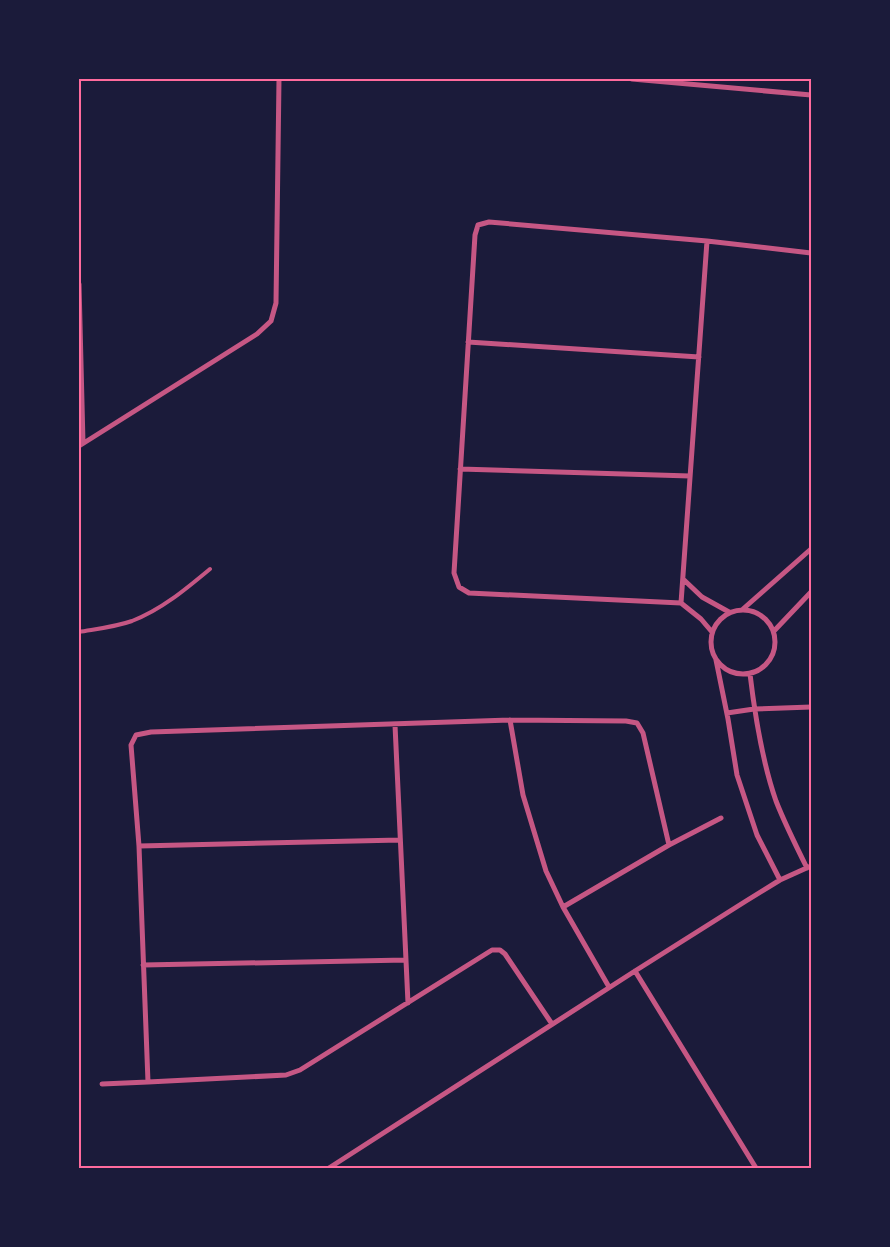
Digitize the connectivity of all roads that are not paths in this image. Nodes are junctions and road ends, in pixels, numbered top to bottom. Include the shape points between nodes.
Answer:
1 (279, 79) edge
2 (632, 79) edge
3 (811, 96) edge
4 (708, 241) junction
5 (811, 252) edge
6 (79, 284) edge
7 (468, 342) junction
8 (699, 357) junction
9 (81, 445) edge
10 (460, 469) junction
11 (690, 476) junction
12 (811, 549) edge
13 (210, 569) dead end
14 (682, 579) junction
15 (811, 592) edge
16 (681, 603) junction
17 (743, 609) junction
18 (729, 612) junction
19 (774, 631) junction
20 (79, 632) edge
21 (712, 632) junction
22 (716, 660) junction
23 (750, 674) junction
24 (811, 707) edge
25 (754, 709) junction
26 (727, 713) junction
27 (510, 720) junction
28 (395, 725) junction
29 (721, 818) dead end
30 (400, 840) junction
31 (669, 845) junction
32 (139, 846) junction
33 (809, 867) edge
34 (780, 880) junction
35 (563, 907) junction
36 (406, 960) junction
37 (143, 965) junction
38 (635, 971) junction
39 (609, 987) junction
40 (408, 1003) junction
41 (552, 1024) junction
42 (148, 1082) junction
43 (102, 1084) dead end
44 (79, 1148) edge
45 (79, 1168) edge
46 (329, 1168) edge
47 (756, 1168) edge

1 - 9 street via 276,302 271,321 257,334
2 - 3 street
4 - 5 street
4 - 7 street via 489,222 478,225 474,235
4 - 8 street
6 - 9 street
7 - 8 street
7 - 10 street
8 - 11 street
10 - 11 street
10 - 16 street via 454,574 458,587 469,593
11 - 14 street
12 - 17 street
13 - 20 lane via 160,607 132,621
14 - 16 street
14 - 18 street via 702,597
15 - 19 street
16 - 21 street
17 - 18 street
17 - 19 street via 762,615
18 - 21 street
19 - 23 street via 774,653 760,669
21 - 22 street via 710,642
22 - 23 street via 735,673
22 - 26 street
23 - 25 street
24 - 25 street
25 - 26 street
25 - 33 street via 776,800 790,835
26 - 34 street via 737,775 757,835
27 - 28 street
27 - 31 street via 626,720 637,723 644,733
27 - 35 street via 523,795 546,871
28 - 30 street
28 - 32 street via 136,735 131,745
29 - 31 street
30 - 32 street
30 - 36 street
31 - 35 street
32 - 37 street
33 - 34 street
34 - 38 street
35 - 39 street
36 - 37 street
36 - 40 street
37 - 42 street
38 - 39 street
38 - 47 street
39 - 41 street
40 - 41 street via 492,950 500,950
40 - 42 street via 300,1070 286,1075
41 - 46 street
42 - 43 street
44 - 45 lane

